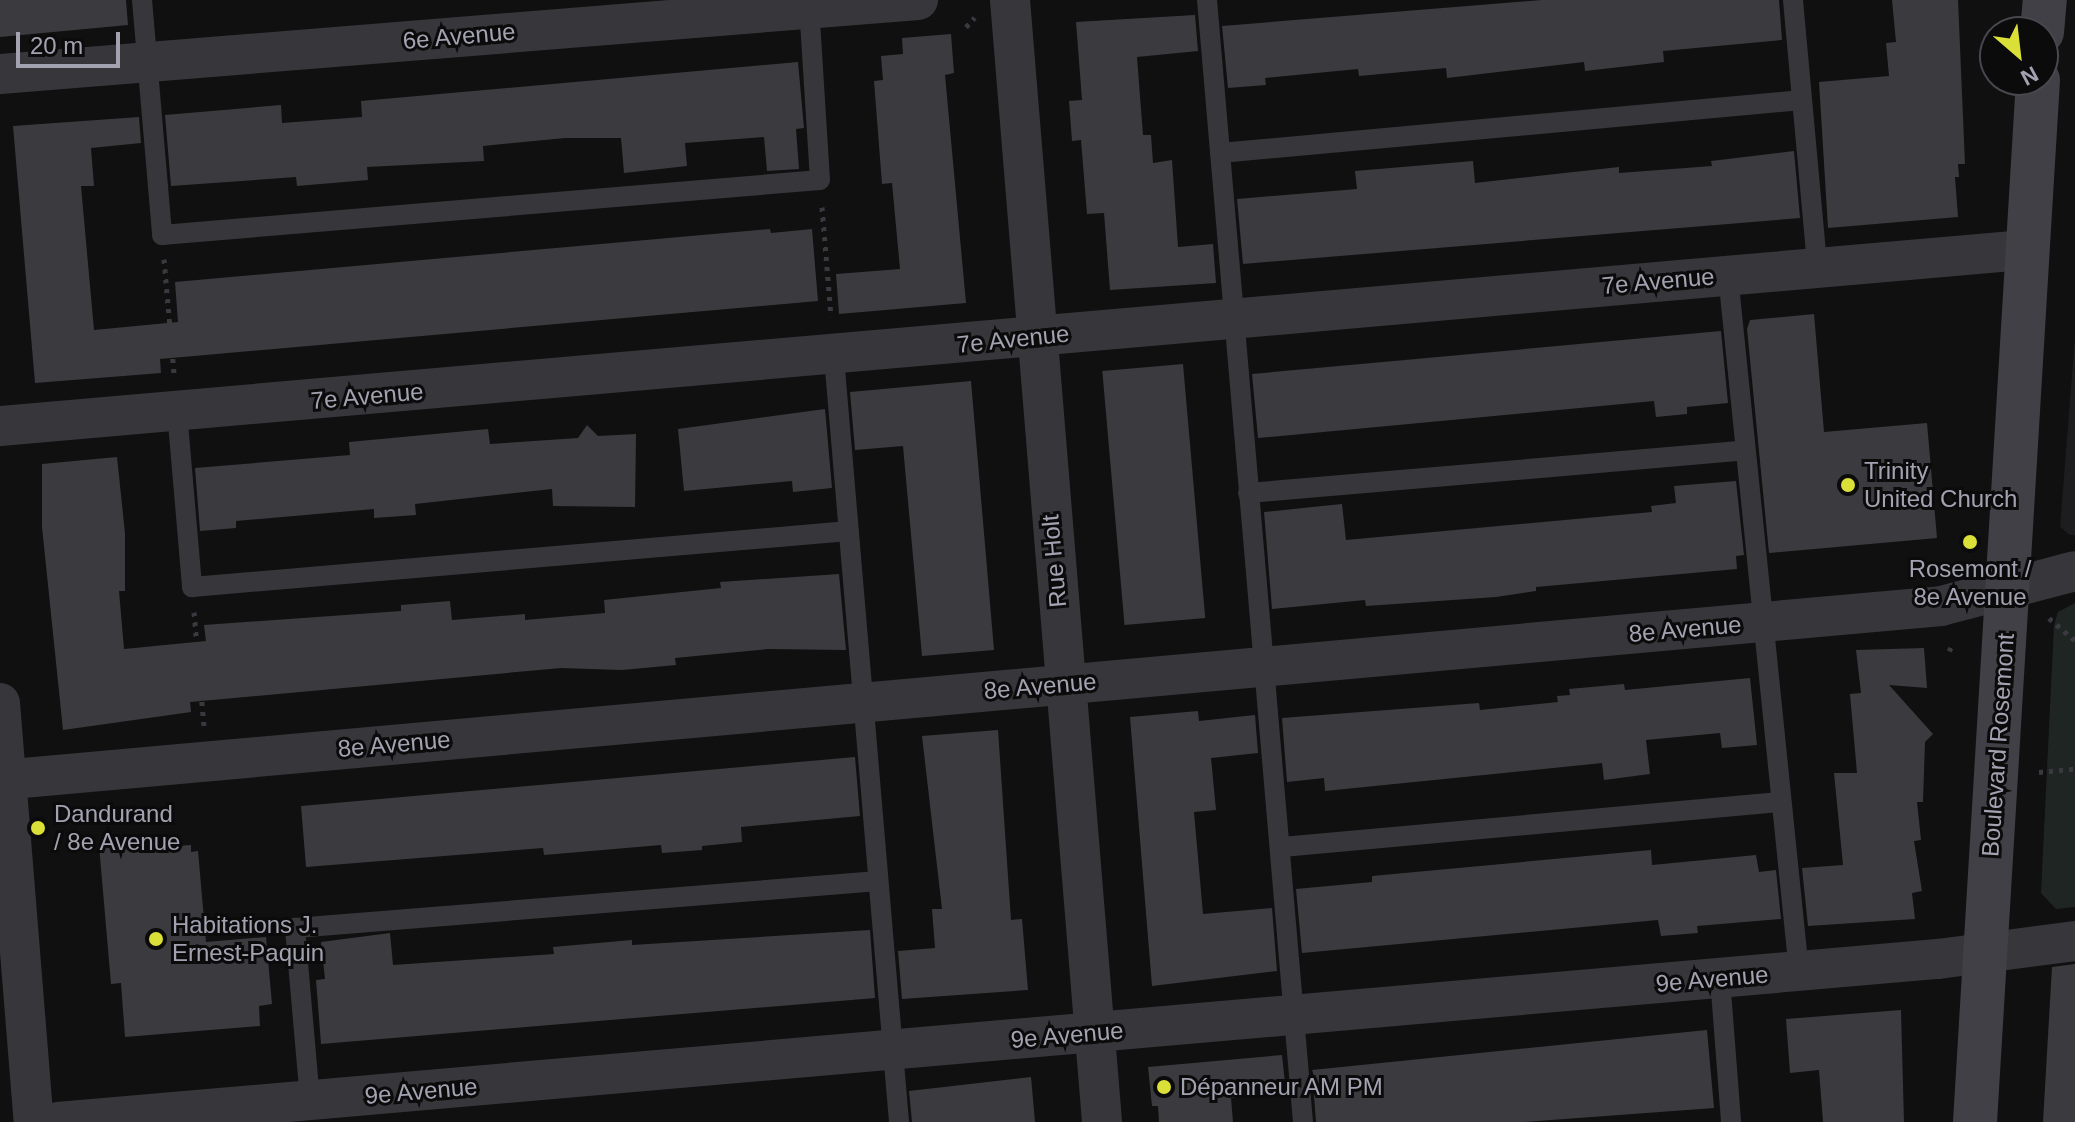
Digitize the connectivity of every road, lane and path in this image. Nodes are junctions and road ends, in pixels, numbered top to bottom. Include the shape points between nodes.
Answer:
1 (142, 0) edge
2 (918, 0) edge
3 (1010, 0) edge
4 (1207, 0) edge
5 (1793, 0) edge
6 (809, 4) edge
7 (147, 61) junction
8 (0, 74) edge
9 (2037, 96) edge
10 (1802, 100) junction
11 (1220, 153) junction
12 (820, 180) junction
13 (162, 235) junction
14 (2025, 250) junction
15 (1817, 266) junction
16 (1728, 275) junction
17 (1234, 318) junction
18 (1036, 336) junction
19 (834, 357) junction
20 (177, 411) junction
21 (0, 426) edge
22 (1745, 450) junction
23 (1248, 493) junction
24 (849, 531) junction
25 (2075, 571) edge
26 (192, 587) junction
27 (2010, 589) junction
28 (2049, 618) dead end
29 (1761, 623) junction
30 (2075, 641) edge
31 (1265, 667) junction
32 (1064, 684) junction
33 (864, 701) junction
34 (0, 703) edge
35 (207, 761) junction
36 (2075, 769) edge
37 (2039, 772) dead end
38 (3, 780) edge
39 (1780, 802) junction
40 (1282, 847) junction
41 (878, 881) junction
42 (2075, 941) edge
43 (1986, 952) junction
44 (1799, 971) junction
45 (1720, 978) junction
46 (1295, 1014) junction
47 (1094, 1032) junction
48 (895, 1050) junction
49 (310, 1100) junction
50 (231, 1114) edge
51 (34, 1122) edge
52 (58, 1122) edge
53 (899, 1122) edge
54 (1102, 1122) edge
55 (1303, 1122) edge
56 (1731, 1122) edge
57 (1975, 1122) edge

1 - 7 lane
2 - 6 street, 6e Avenue
3 - 18 street, Rue Holt
4 - 11 lane
5 - 10 lane
6 - 7 street, 6e Avenue
6 - 12 lane
7 - 8 street, 6e Avenue
7 - 13 lane
9 - 14 main road, Boulevard Rosemont
10 - 11 lane
10 - 15 lane
11 - 17 lane
12 - 13 lane
12 - 19 path
13 - 20 path
14 - 15 street, 7e Avenue
14 - 27 main road, Boulevard Rosemont
15 - 16 street, 7e Avenue
16 - 17 street, 7e Avenue
16 - 22 lane
17 - 18 street, 7e Avenue
17 - 23 lane
18 - 19 street, 7e Avenue
18 - 32 street, Rue Holt
19 - 20 street, 7e Avenue
19 - 24 lane
20 - 21 street, 7e Avenue
20 - 26 lane
22 - 23 lane
22 - 29 lane
23 - 31 lane
24 - 26 lane
24 - 33 lane
25 - 27 street, 8e Avenue
26 - 35 path
27 - 29 street, 8e Avenue via 1941,606
27 - 43 main road, Boulevard Rosemont via 1992,784
28 - 30 path
29 - 31 street, 8e Avenue
29 - 39 lane
31 - 32 street, 8e Avenue
31 - 40 lane
32 - 33 street, 8e Avenue
32 - 47 street, Rue Holt
33 - 35 street, 8e Avenue
33 - 41 lane
34 - 38 street
35 - 38 street, 8e Avenue
36 - 37 path
38 - 51 street
39 - 40 lane
39 - 44 lane
40 - 46 lane
41 - 48 lane
41 - 49 lane via 295,928
42 - 43 street, 9e Avenue
43 - 44 street, 9e Avenue
43 - 57 main road, Boulevard Rosemont
44 - 45 street, 9e Avenue
45 - 46 street, 9e Avenue
45 - 56 lane
46 - 47 street, 9e Avenue
46 - 55 lane
47 - 48 street, 9e Avenue
47 - 54 street, Rue Holt
48 - 49 street, 9e Avenue
48 - 53 lane
49 - 50 street, 9e Avenue
50 - 52 street, 9e Avenue

